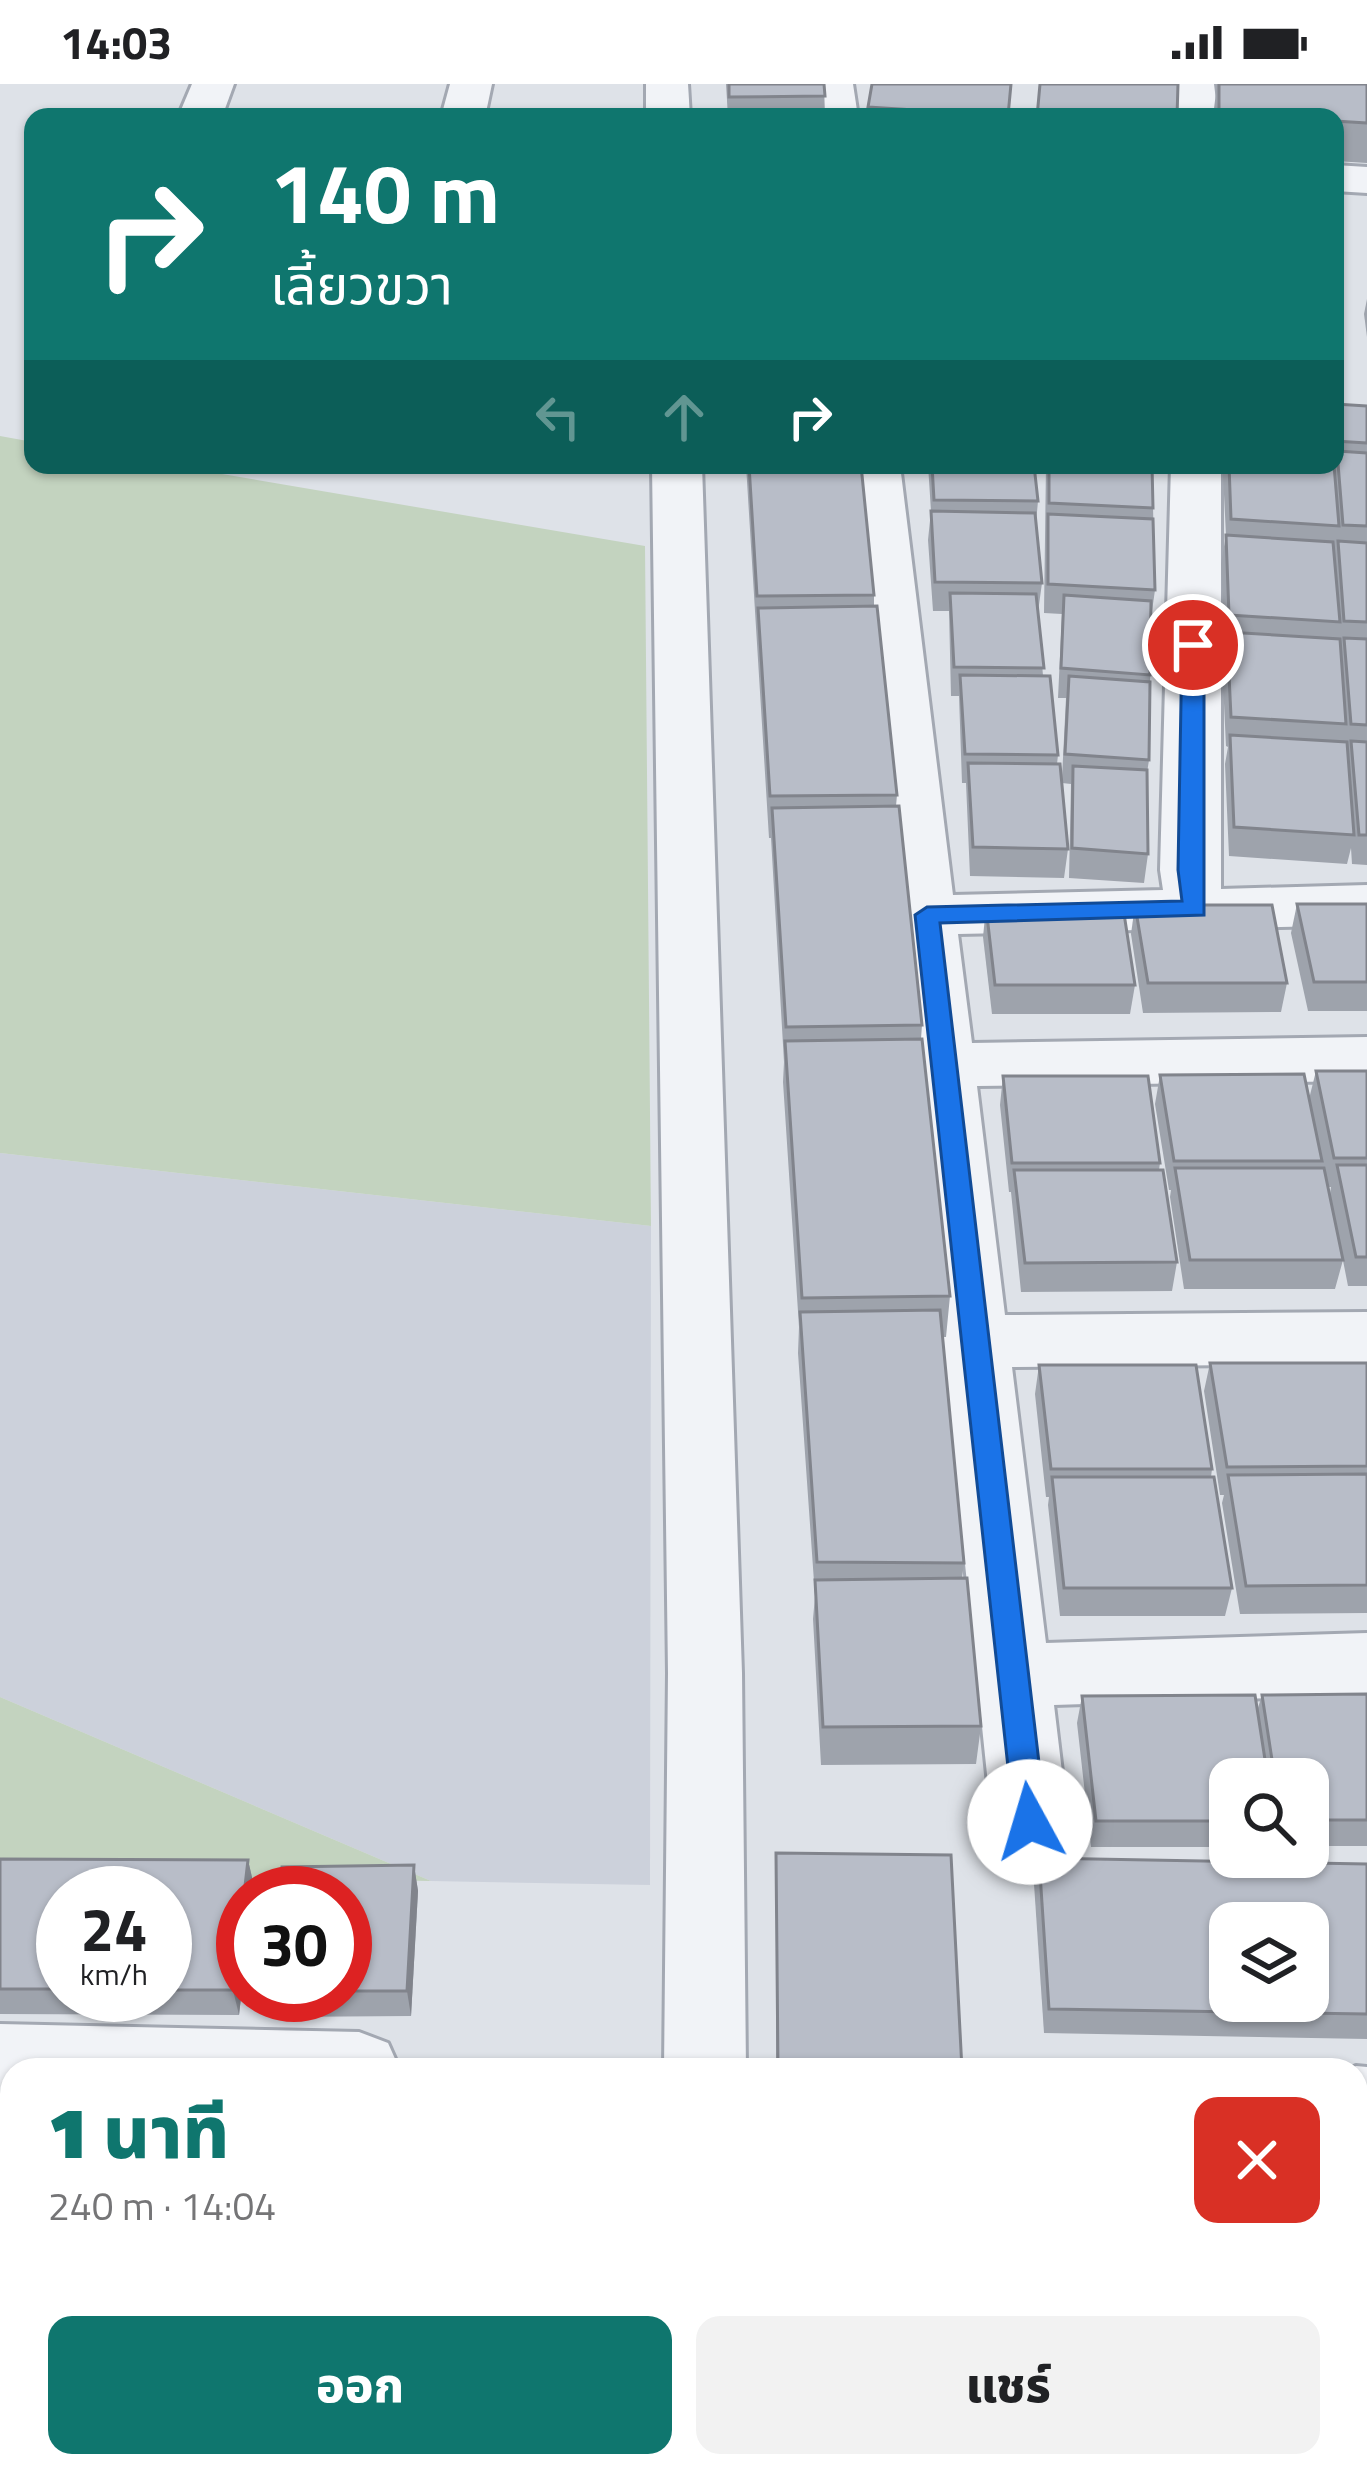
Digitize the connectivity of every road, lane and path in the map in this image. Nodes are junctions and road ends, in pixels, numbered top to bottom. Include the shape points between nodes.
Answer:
1 (677, 474) edge
2 (876, 474) edge
3 (1196, 474) edge
4 (1367, 905) edge
5 (1196, 909) junction
6 (927, 915) junction
7 (1367, 1059) edge
8 (944, 1064) junction
9 (1367, 1338) edge
10 (975, 1341) junction
11 (1367, 1664) edge
12 (1013, 1675) junction
13 (1030, 1822) dead end
14 (705, 2058) edge

1 - 14 street via 704,1649
2 - 6 street
3 - 5 street
4 - 5 street
5 - 6 street
6 - 8 street
7 - 8 street
8 - 10 street
9 - 10 street
10 - 12 street
11 - 12 street
12 - 13 street

